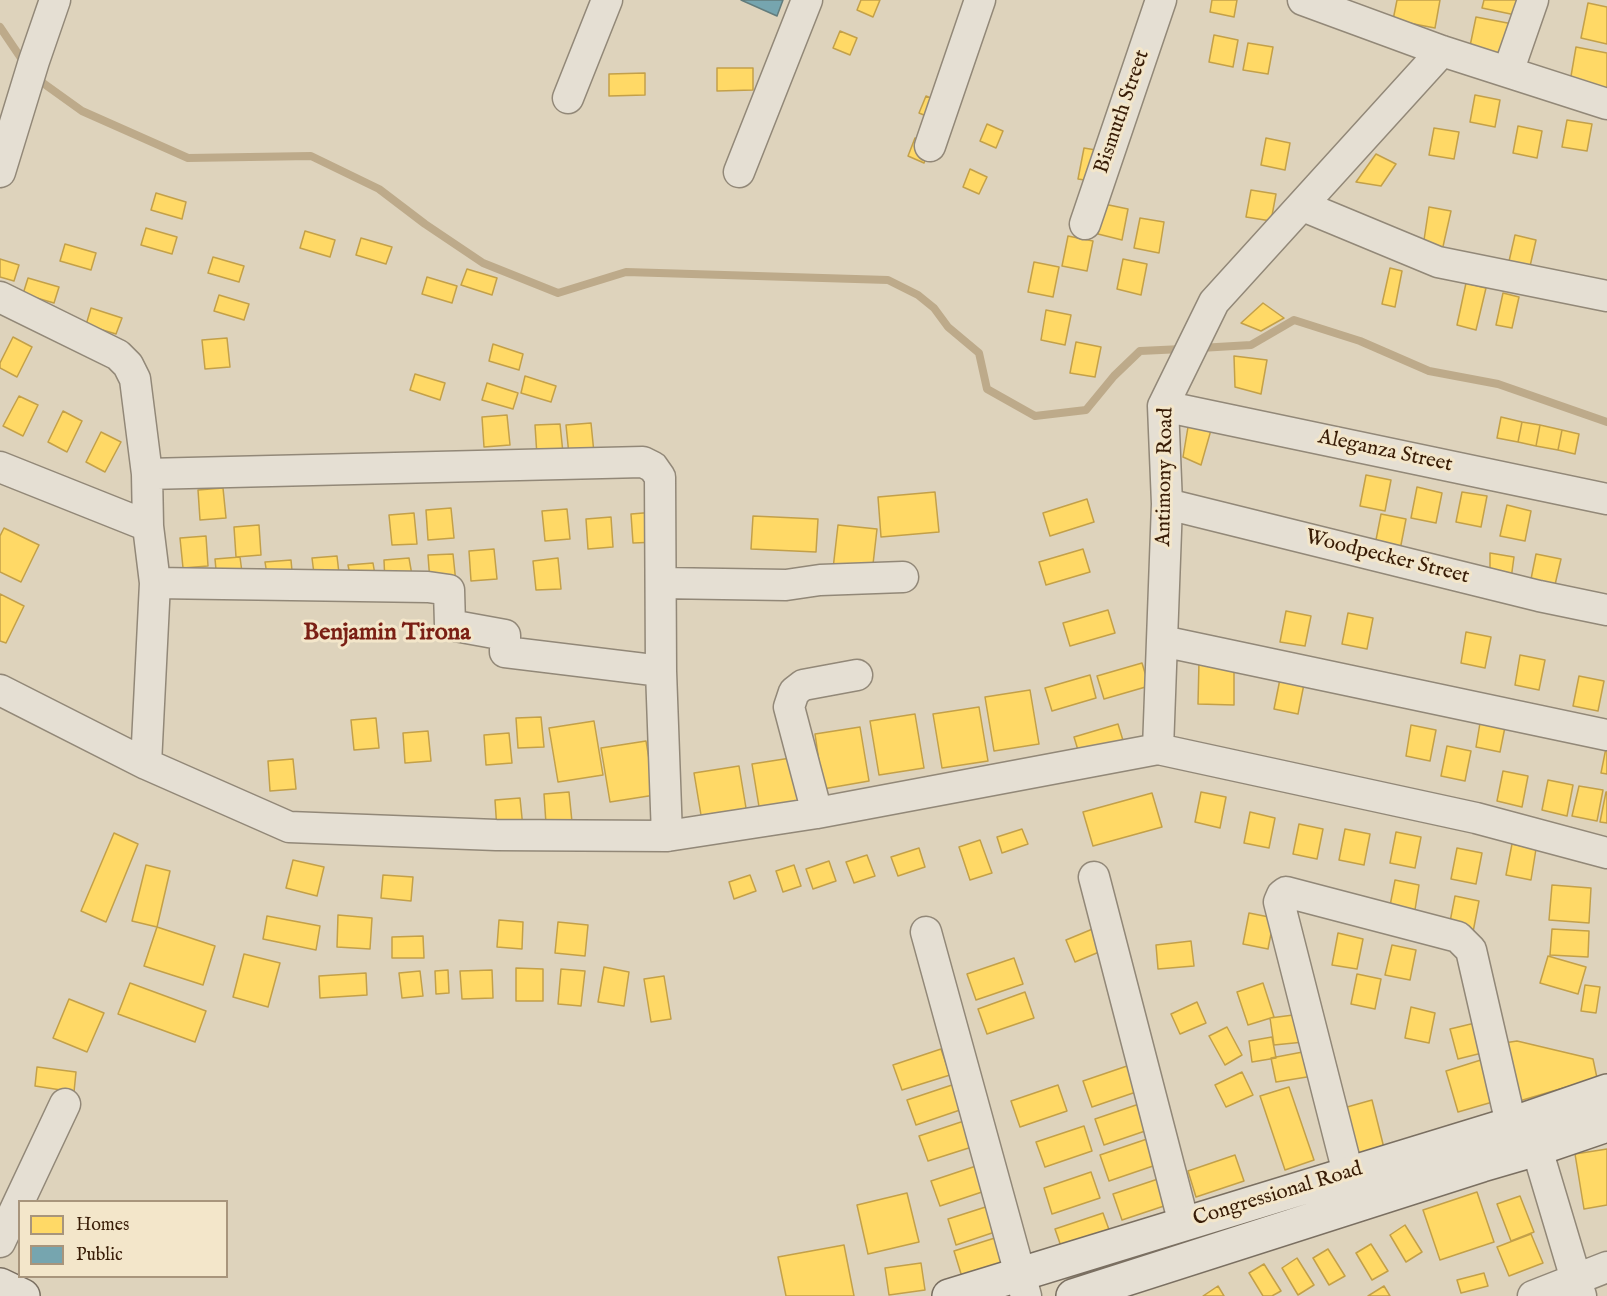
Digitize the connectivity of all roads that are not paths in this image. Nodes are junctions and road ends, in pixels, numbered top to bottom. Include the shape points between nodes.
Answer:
1 (55, 0) edge
2 (607, 0) edge
3 (807, 0) edge
4 (980, 0) edge
5 (1161, 0) edge
6 (1303, 0) edge
7 (1533, 0) edge
8 (1342, 7) edge
9 (1442, 51) junction
10 (1508, 72) junction
11 (568, 98) dead end
12 (1607, 104) edge
13 (930, 146) dead end
14 (0, 172) edge
15 (739, 172) dead end
16 (1304, 206) junction
17 (1085, 224) dead end
18 (1607, 296) edge
19 (0, 297) edge
20 (1163, 406) junction
21 (0, 467) edge
22 (147, 474) junction
23 (1607, 499) edge
24 (1167, 504) junction
25 (148, 526) junction
26 (903, 577) dead end
27 (155, 583) junction
28 (661, 583) junction
29 (1607, 610) edge
30 (1162, 641) junction
31 (661, 671) junction
32 (857, 675) dead end
33 (0, 690) edge
34 (1607, 735) edge
35 (1158, 749) junction
36 (146, 764) junction
37 (817, 813) junction
38 (667, 836) junction
39 (1607, 853) edge
40 (1094, 877) dead end
41 (926, 932) dead end
42 (1607, 1091) edge
43 (65, 1104) dead end
44 (1511, 1124) junction
45 (1607, 1125) edge
46 (1537, 1149) junction
47 (1458, 1156) junction
48 (1348, 1173) junction
49 (20, 1200) edge
50 (18, 1204) edge
51 (1184, 1224) junction
52 (0, 1242) edge
53 (1607, 1267) edge
54 (0, 1285) edge
55 (1023, 1285) edge
56 (1578, 1288) edge
57 (23, 1296) edge
58 (949, 1296) edge
59 (1073, 1296) edge
60 (1533, 1296) edge

1 - 14 street
2 - 11 street
3 - 15 street
4 - 13 street
5 - 17 street, Bismuth Street
6 - 8 street
7 - 10 street
8 - 9 street
9 - 10 street
9 - 16 street, Antimony Road
10 - 12 street
16 - 18 street via 1438,262
16 - 20 street, Antimony Road via 1214,302
19 - 22 street via 118,355 128,365 135,379
20 - 23 street, Aleganza Street
20 - 24 street, Antimony Road
21 - 25 street
22 - 25 street
22 - 28 street via 643,462 660,477
24 - 29 street, Woodpecker Street
24 - 30 street, Antimony Road
25 - 27 street
26 - 28 street via 786,585
27 - 31 street via 438,588 449,590 450,625 506,635 505,652
27 - 36 street
28 - 31 street
30 - 34 street
30 - 35 street, Antimony Road
31 - 38 street
32 - 37 street via 803,686 794,692 789,707
33 - 36 street
35 - 37 street
35 - 39 street via 1476,818
36 - 38 street via 289,827 496,835
37 - 38 street
40 - 51 street
41 - 55 street
42 - 44 main road, Congressional Road
43 - 49 street
44 - 46 street
44 - 47 main road, Congressional Road
44 - 48 street via 1472,950 1458,937 1286,892 1279,902
45 - 46 main road, Congressional Road
46 - 47 main road, Congressional Road
46 - 56 street
47 - 48 main road, Congressional Road
47 - 59 main road, Congressional Road
48 - 51 main road, Congressional Road
50 - 52 street
51 - 55 main road, Congressional Road
53 - 56 street
54 - 57 main road
55 - 58 main road, Congressional Road
56 - 60 street

